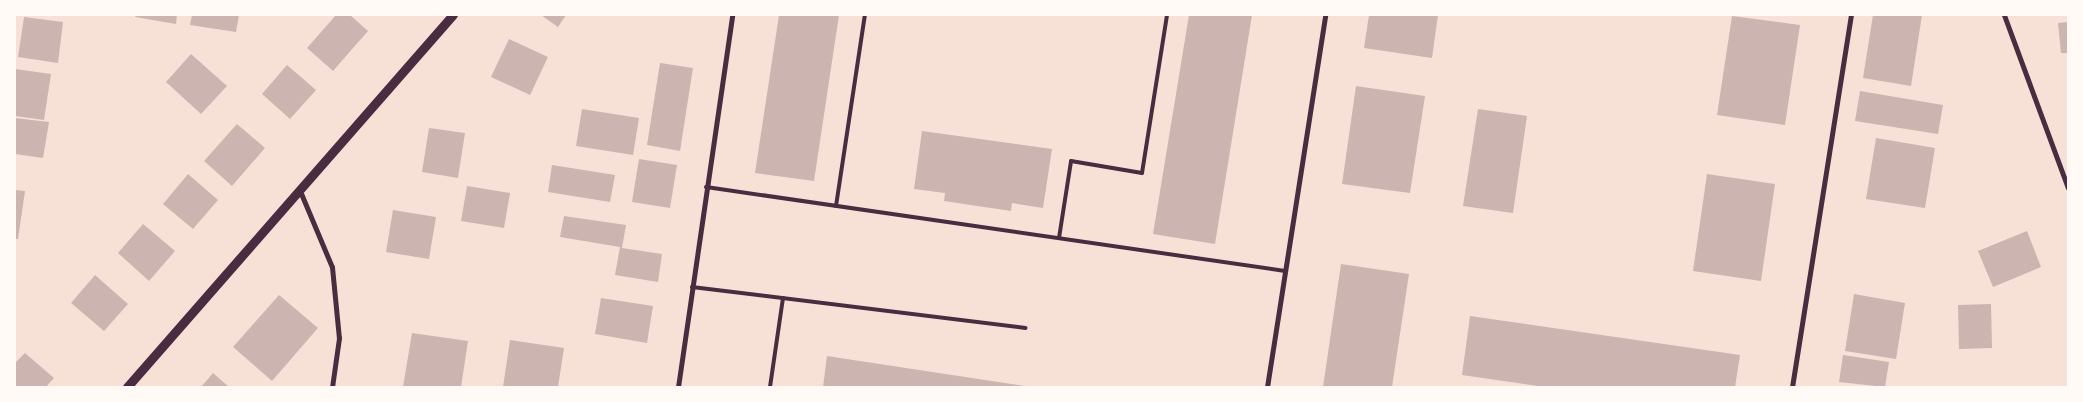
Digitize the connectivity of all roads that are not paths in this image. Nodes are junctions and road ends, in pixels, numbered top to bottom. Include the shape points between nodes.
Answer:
1 (453, 15) edge
2 (732, 15) edge
3 (865, 15) edge
4 (1167, 15) edge
5 (1325, 15) edge
6 (1851, 15) edge
7 (2004, 15) edge
8 (706, 187) junction
9 (2068, 188) edge
10 (300, 190) junction
11 (836, 206) junction
12 (1059, 238) junction
13 (1285, 272) junction
14 (692, 287) junction
15 (783, 298) junction
16 (1025, 328) dead end
17 (127, 387) edge
18 (332, 387) edge
19 (678, 387) edge
20 (770, 387) edge
21 (1267, 387) edge
22 (1792, 387) edge

1 - 10 street
2 - 8 street
3 - 11 lane
4 - 12 lane via 1142,173 1071,161
5 - 13 street
6 - 22 street
7 - 9 street
8 - 11 lane
8 - 14 street
10 - 17 street
10 - 18 street via 332,267 339,338
11 - 12 lane
12 - 13 lane
13 - 21 street
14 - 15 lane
14 - 19 street
15 - 16 lane
15 - 20 lane

